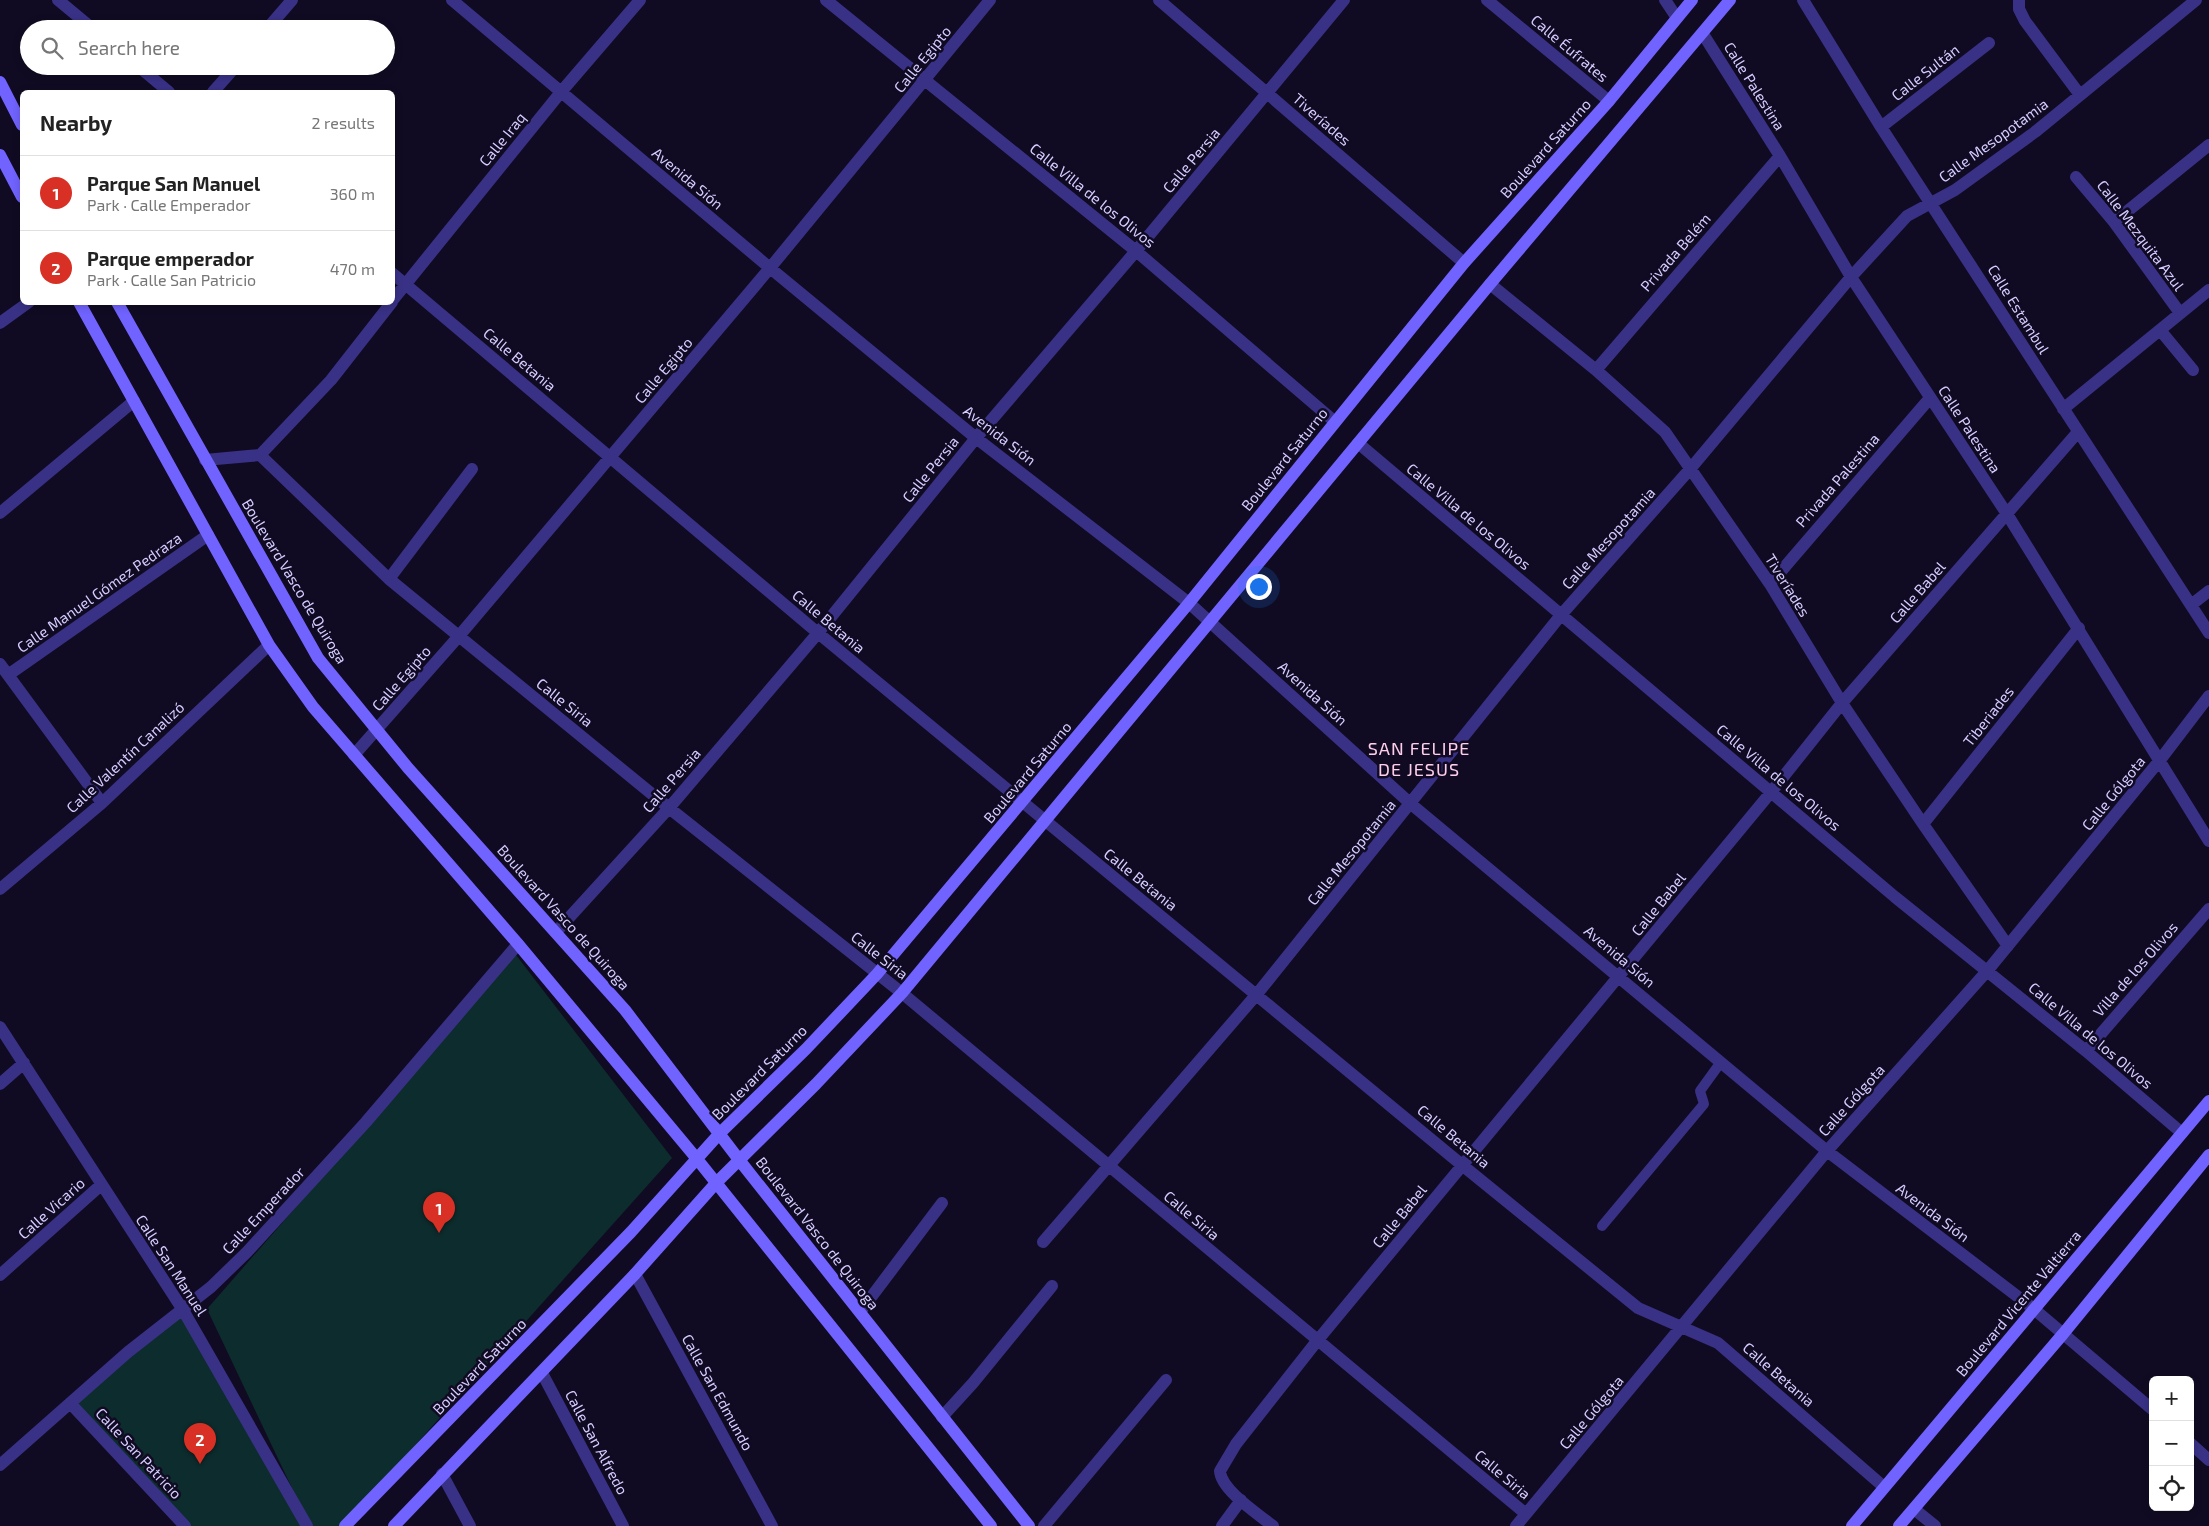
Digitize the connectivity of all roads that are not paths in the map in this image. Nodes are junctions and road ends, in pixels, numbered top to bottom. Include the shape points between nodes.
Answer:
1 (58, 0) edge
2 (292, 0) edge
3 (452, 0) edge
4 (640, 0) edge
5 (826, 0) edge
6 (990, 0) edge
7 (1159, 0) edge
8 (1344, 0) edge
9 (1487, 0) edge
10 (1665, 0) edge
11 (1692, 0) edge
12 (1730, 0) edge
13 (1803, 0) edge
14 (2019, 0) edge
15 (2196, 0) edge
16 (1677, 18) junction
17 (82, 20) edge
18 (275, 20) edge
19 (1703, 34) junction
20 (1989, 42) dead end
21 (149, 75) edge
22 (228, 75) edge
23 (927, 79) junction
24 (0, 82) edge
25 (168, 90) edge
26 (216, 90) edge
27 (561, 92) junction
28 (1268, 94) junction
29 (2080, 95) junction
30 (1608, 101) junction
31 (20, 121) edge
32 (1881, 127) junction
33 (2209, 145) edge
34 (0, 155) edge
35 (1780, 156) junction
36 (2076, 177) dead end
37 (20, 193) edge
38 (1932, 202) junction
39 (2114, 222) junction
40 (1136, 251) junction
41 (1464, 262) junction
42 (770, 268) junction
43 (395, 275) edge
44 (1851, 277) junction
45 (406, 284) junction
46 (1490, 284) junction
47 (2209, 290) edge
48 (395, 298) edge
49 (25, 305) edge
50 (81, 305) edge
51 (119, 305) edge
52 (390, 305) edge
53 (2180, 313) junction
54 (0, 323) edge
55 (2160, 330) junction
56 (1596, 370) junction
57 (2193, 370) dead end
58 (1930, 398) junction
59 (134, 401) junction
60 (2063, 409) junction
61 (1334, 422) junction
62 (2078, 432) junction
63 (976, 438) junction
64 (1358, 443) junction
65 (260, 455) junction
66 (610, 457) junction
67 (204, 460) junction
68 (1691, 468) junction
69 (472, 469) dead end
70 (0, 513) edge
71 (2007, 514) junction
72 (208, 535) junction
73 (389, 579) junction
74 (1770, 584) junction
75 (2209, 591) edge
76 (1189, 603) junction
77 (2191, 605) junction
78 (1561, 615) junction
79 (1210, 622) junction
80 (2079, 628) junction
81 (818, 633) junction
82 (2209, 633) edge
83 (459, 636) junction
84 (269, 645) junction
85 (0, 664) edge
86 (8, 675) junction
87 (2209, 696) edge
88 (1842, 702) junction
89 (376, 730) junction
90 (354, 755) junction
91 (2160, 760) junction
92 (1772, 791) junction
93 (1024, 802) junction
94 (102, 803) junction
95 (1411, 804) junction
96 (669, 808) junction
97 (1045, 822) junction
98 (1923, 824) junction
99 (2209, 841) edge
100 (0, 888) edge
101 (2209, 909) edge
102 (556, 932) junction
103 (518, 944) junction
104 (2008, 946) junction
105 (1988, 970) junction
106 (877, 974) junction
107 (1619, 977) junction
108 (902, 993) junction
109 (1257, 994) junction
110 (0, 1027) edge
111 (2086, 1051) junction
112 (1721, 1062) junction
113 (24, 1063) junction
114 (0, 1084) edge
115 (2209, 1101) edge
116 (2182, 1133) junction
117 (720, 1134) junction
118 (1827, 1151) junction
119 (2208, 1158) edge
120 (697, 1159) junction
121 (740, 1160) junction
122 (1462, 1165) junction
123 (1108, 1166) junction
124 (716, 1183) junction
125 (101, 1185) junction
126 (942, 1203) dead end
127 (1602, 1226) dead end
128 (1043, 1242) dead end
129 (635, 1274) junction
130 (0, 1275) edge
131 (1052, 1286) dead end
132 (2034, 1309) junction
133 (183, 1310) junction
134 (860, 1312) junction
135 (1682, 1328) junction
136 (2062, 1334) junction
137 (1317, 1341) junction
138 (542, 1372) junction
139 (1166, 1380) dead end
140 (70, 1403) junction
141 (2149, 1407) edge
142 (942, 1417) junction
143 (2194, 1447) edge
144 (2209, 1460) edge
145 (0, 1465) edge
146 (442, 1474) junction
147 (1884, 1487) junction
148 (1241, 1500) junction
149 (1914, 1508) junction
150 (1526, 1514) junction
151 (185, 1526) edge
152 (308, 1526) edge
153 (345, 1526) edge
154 (394, 1526) edge
155 (470, 1526) edge
156 (623, 1526) edge
157 (772, 1526) edge
158 (991, 1526) edge
159 (1030, 1526) edge
160 (1044, 1526) edge
161 (1222, 1526) edge
162 (1272, 1526) edge
163 (1516, 1526) edge
164 (1852, 1526) edge
165 (1899, 1526) edge
166 (1935, 1526) edge

1 - 17 street
2 - 18 street
3 - 27 street, Avenida Sión
4 - 27 street, Calle Iraq
5 - 23 street, Calle Villa de los Olivos
6 - 23 street, Calle Egipto
7 - 28 street, Tiveríades
8 - 28 street, Calle Persia
9 - 30 street, Calle Éufrates
10 - 16 street
11 - 16 street, Boulevard Saturno
12 - 19 street
13 - 32 street, Calle Estambul
14 - 29 street via 2025,21
15 - 29 street, Calle Mesopotamia
16 - 30 street, Boulevard Saturno
19 - 35 street, Calle Palestina
19 - 46 street
20 - 32 street, Calle Sultán
21 - 25 street
22 - 26 street
23 - 40 street, Calle Villa de los Olivos
23 - 42 street, Calle Egipto
24 - 31 street
27 - 42 street, Avenida Sión
27 - 45 street, Calle Iraq
28 - 40 street, Calle Persia
28 - 41 street, Tiveríades
29 - 38 street, Calle Mesopotamia via 1955,190
30 - 41 street, Boulevard Saturno
32 - 38 street, Calle Estambul
33 - 39 street
34 - 37 street
35 - 44 street, Calle Palestina
35 - 56 street, Privada Belém
36 - 39 street, Calle Mezquita Azul
38 - 44 street, Calle Mesopotamia via 1907,216
38 - 60 street, Calle Estambul
39 - 53 street, Calle Mezquita Azul
40 - 61 street, Calle Villa de los Olivos
40 - 63 street, Calle Persia
41 - 61 street, Boulevard Saturno
42 - 63 street, Avenida Sión
42 - 66 street, Calle Egipto
43 - 45 street, Calle Betania
44 - 58 street, Calle Palestina
44 - 68 street, Calle Mesopotamia
45 - 48 street, Calle Iraq
45 - 66 street, Calle Betania
46 - 56 street, Tiveríades
46 - 64 street
47 - 53 street
49 - 54 street
50 - 59 street
51 - 67 street, Boulevard Vasco de Quiroga
52 - 65 street, Calle Iraq via 331,380
53 - 55 street
55 - 57 street
55 - 60 street
56 - 68 street, Tiveríades via 1665,432
58 - 71 street, Calle Palestina
58 - 74 street, Privada Palestina
59 - 70 street
59 - 72 street
60 - 62 street, Calle Estambul
61 - 76 street, Boulevard Saturno
62 - 71 street, Calle Babel
62 - 77 street, Calle Estambul
63 - 76 street, Avenida Sión
63 - 81 street, Calle Persia
64 - 78 street, Calle Villa de los Olivos
64 - 79 street
65 - 67 street
65 - 73 street, Calle Siria
66 - 81 street, Calle Betania
66 - 83 street, Calle Egipto
67 - 89 street, Boulevard Vasco de Quiroga via 318,658
68 - 74 street, Tiveríades
68 - 78 street, Calle Mesopotamia
69 - 73 street
71 - 80 street, Calle Palestina
71 - 88 street, Calle Babel
72 - 84 street
72 - 86 street, Calle Manuel Gómez Pedraza
73 - 83 street, Calle Siria
74 - 88 street, Tiveríades
75 - 77 street
76 - 79 street, Avenida Sión
76 - 93 street, Boulevard Saturno
77 - 82 street, Calle Estambul
78 - 92 street, Calle Villa de los Olivos
78 - 95 street, Calle Mesopotamia
79 - 95 street, Avenida Sión
79 - 97 street
80 - 91 street, Calle Palestina
80 - 98 street, Tiberiades
81 - 93 street, Calle Betania
81 - 96 street, Calle Persia
83 - 89 street, Calle Egipto
83 - 96 street, Calle Siria
84 - 90 street via 313,707
84 - 94 street, Calle Valentín Canalizó
85 - 86 street
86 - 94 street
87 - 91 street, Calle Gólgota
88 - 92 street, Calle Babel
88 - 98 street, Tiveríades
89 - 90 street, Calle Egipto
89 - 102 street, Boulevard Vasco de Quiroga
90 - 103 street
91 - 99 street, Calle Palestina
91 - 104 street, Calle Gólgota
92 - 105 street, Calle Villa de los Olivos via 1895,897
92 - 107 street, Calle Babel
93 - 97 street, Calle Betania
93 - 106 street, Boulevard Saturno
94 - 100 street, Calle Valentín Canalizó
95 - 107 street, Avenida Sión
95 - 109 street, Calle Mesopotamia
96 - 102 street, Calle Persia
96 - 106 street, Calle Siria
97 - 108 street
97 - 109 street, Calle Betania
98 - 104 street, Tiveríades
101 - 111 street, Villa de los Olivos
102 - 117 street, Boulevard Vasco de Quiroga via 625,1010
103 - 120 street
103 - 133 street, Calle Emperador via 366,1122 247,1252
104 - 105 street, Calle Gólgota
105 - 111 street, Calle Villa de los Olivos
105 - 118 street, Calle Gólgota
106 - 108 street, Calle Siria
106 - 117 street, Boulevard Saturno
107 - 112 street, Avenida Sión
107 - 122 street, Calle Babel
108 - 121 street
108 - 123 street, Calle Siria
109 - 122 street, Calle Betania
109 - 123 street, Calle Mesopotamia
110 - 113 street, Calle San Manuel
111 - 116 street, Calle Villa de los Olivos
112 - 118 street, Avenida Sión
112 - 127 lane via 1700,1091 1704,1104
113 - 114 street
113 - 125 street, Calle San Manuel
115 - 116 street, Boulevard Vicente Valtierra
116 - 132 street, Boulevard Vicente Valtierra
117 - 120 street, Boulevard Saturno
117 - 121 street, Boulevard Vasco de Quiroga
118 - 132 street, Avenida Sión
118 - 135 street, Calle Gólgota
119 - 136 street
120 - 124 street
120 - 153 street, Boulevard Saturno via 631,1232
121 - 124 street
121 - 134 street, Boulevard Vasco de Quiroga
122 - 135 street, Calle Betania via 1638,1308
122 - 137 street, Calle Babel
123 - 128 street, Calle Mesopotamia
123 - 137 street, Calle Siria
124 - 129 street
124 - 158 street
125 - 130 street, Calle Vicario
125 - 133 street, Calle San Manuel
126 - 134 street
129 - 138 street
129 - 157 street, Calle San Edmundo
131 - 142 street
132 - 136 street, Avenida Sión
132 - 147 street, Boulevard Vicente Valtierra
133 - 140 street, Calle Emperador via 128,1352
133 - 152 street, Calle San Manuel
134 - 142 street, Boulevard Vasco de Quiroga
135 - 147 street, Calle Betania via 1718,1343
135 - 150 street, Calle Gólgota
136 - 141 street, Avenida Sión
136 - 149 street
137 - 148 street, Calle Babel via 1222,1464 1220,1476
137 - 150 street, Calle Siria
138 - 146 street
138 - 156 street, Calle San Alfredo
139 - 160 street
140 - 145 street, Calle Emperador
140 - 151 street, Calle San Patricio
142 - 159 street, Boulevard Vasco de Quiroga
143 - 144 street
146 - 154 street
146 - 155 street
147 - 164 street, Boulevard Vicente Valtierra
148 - 161 street
148 - 162 street
149 - 165 street
149 - 166 street
150 - 163 street, Calle Gólgota

